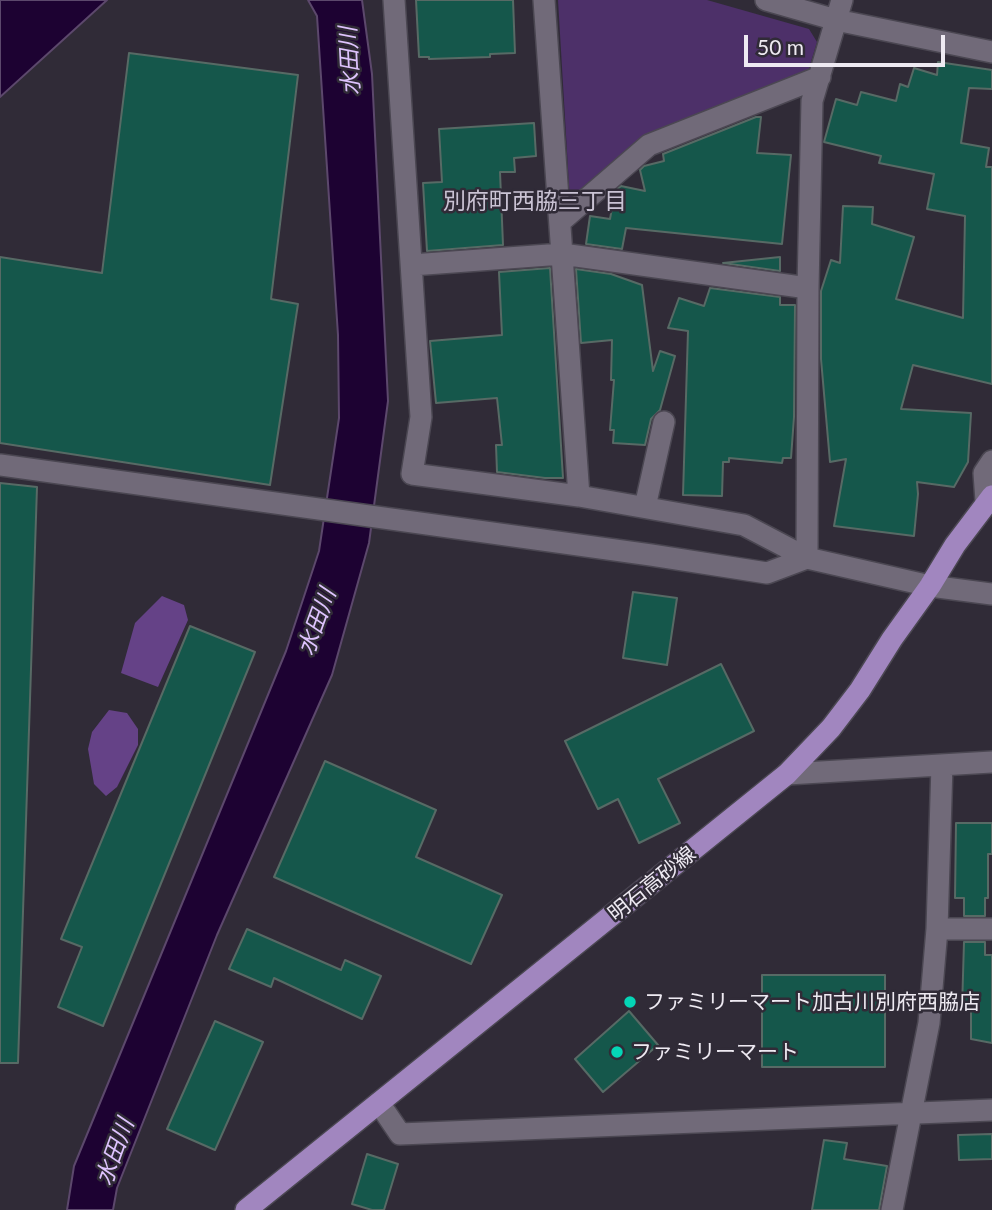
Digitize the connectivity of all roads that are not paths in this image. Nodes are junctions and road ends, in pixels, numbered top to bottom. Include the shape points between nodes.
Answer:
1 (394, 0) edge
2 (544, 0) edge
3 (766, 0) edge
4 (839, 10) edge
5 (992, 52) edge
6 (820, 77) junction
7 (560, 222) junction
8 (562, 254) junction
9 (412, 265) junction
10 (807, 288) junction
11 (664, 422) dead end
12 (992, 461) edge
13 (0, 465) edge
14 (579, 496) junction
15 (989, 499) edge
16 (645, 507) junction
17 (807, 558) junction
18 (930, 586) junction
19 (992, 594) edge
20 (992, 762) edge
21 (942, 765) junction
22 (787, 774) junction
23 (937, 929) junction
24 (992, 929) edge
25 (379, 1103) junction
26 (992, 1110) edge
27 (912, 1114) junction
28 (246, 1210) edge
29 (892, 1210) edge

1 - 9 street
2 - 7 street
3 - 4 street
4 - 5 street
4 - 6 street
6 - 7 street via 649,145
6 - 10 street via 813,101
7 - 8 street
8 - 9 street
8 - 10 street
8 - 14 street
9 - 14 street via 421,417 412,474
10 - 17 street
11 - 16 street
12 - 15 street via 984,474
13 - 17 street via 766,573
14 - 16 street
15 - 18 main road, 明石高砂線
16 - 17 street via 744,525
17 - 18 street
18 - 19 street
18 - 22 main road, 明石高砂線 via 831,728
20 - 21 street
21 - 22 street
21 - 23 street
22 - 25 main road, 明石高砂線
23 - 24 street
23 - 27 street via 929,1023
25 - 27 street via 400,1134
25 - 28 main road, 明石高砂線
26 - 27 street
27 - 29 street

